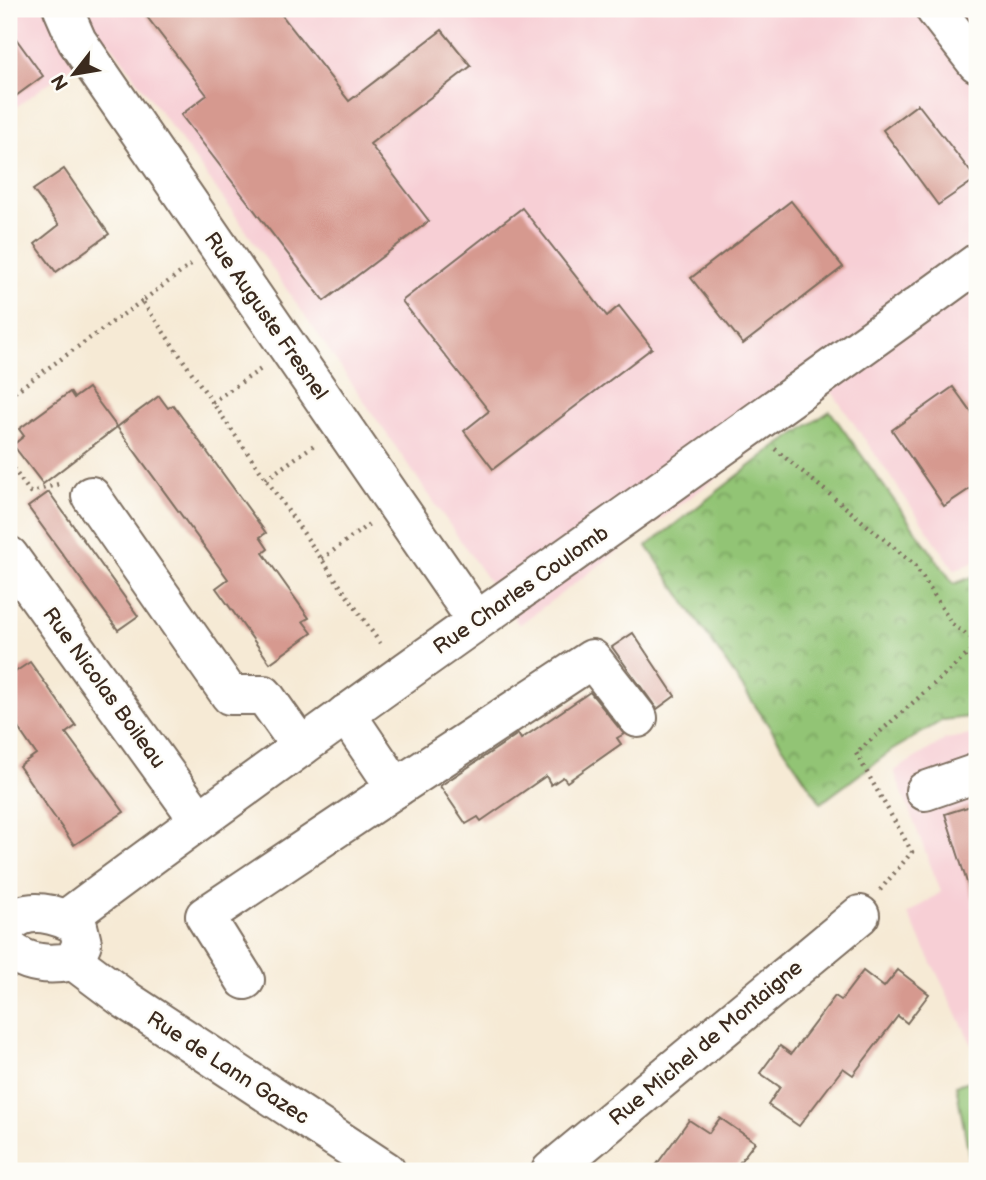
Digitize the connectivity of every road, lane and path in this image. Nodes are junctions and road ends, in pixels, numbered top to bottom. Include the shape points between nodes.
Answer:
1 (63, 9) edge
2 (935, 9) edge
3 (977, 63) edge
4 (217, 245) junction
5 (977, 264) edge
6 (142, 301) junction
7 (289, 349) junction
8 (9, 396) edge
9 (212, 402) junction
10 (342, 425) junction
11 (750, 429) junction
12 (9, 463) edge
13 (266, 479) junction
14 (91, 496) joint
15 (396, 505) junction
16 (9, 556) edge
17 (322, 559) junction
18 (476, 620) junction
19 (977, 642) edge
20 (402, 674) junction
21 (346, 714) junction
22 (638, 718) dead end
23 (301, 747) junction
24 (977, 773) edge
25 (396, 788) junction
26 (925, 791) dead end
27 (199, 820) junction
28 (860, 915) dead end
29 (66, 919) junction
30 (11, 940) edge
31 (74, 961) junction
32 (245, 980) dead end
33 (386, 1171) edge
34 (551, 1171) edge

1 - 4 street, Rue Auguste Fresnel via 77,41
2 - 3 street
4 - 6 path
4 - 7 street, Rue Auguste Fresnel
5 - 11 street, Rue Charles Coulomb
6 - 8 path
6 - 9 path
7 - 9 path
7 - 10 street, Rue Auguste Fresnel
9 - 13 path
10 - 13 path
10 - 15 street, Rue Auguste Fresnel
11 - 18 street, Rue Charles Coulomb
11 - 19 path via 915,565 952,624
12 - 14 path via 30,492 59,484
13 - 17 path
14 - 23 street via 230,695 264,695
15 - 17 path
15 - 18 street, Rue Auguste Fresnel
16 - 27 street, Rue Nicolas Boileau
17 - 20 path
18 - 20 street, Rue Charles Coulomb
20 - 21 street, Rue Charles Coulomb
21 - 23 street, Rue Charles Coulomb
21 - 25 street
22 - 25 street via 592,659
23 - 27 street, Rue Charles Coulomb
24 - 26 street
25 - 32 street via 205,916
27 - 29 street, Rue Charles Coulomb
28 - 34 street, Rue Michel de Montaigne
29 - 30 street via 57,914 24,913
29 - 31 street via 78,926 82,943
30 - 31 street via 52,965
31 - 33 street, Rue de Lann Gazec via 125,1000

